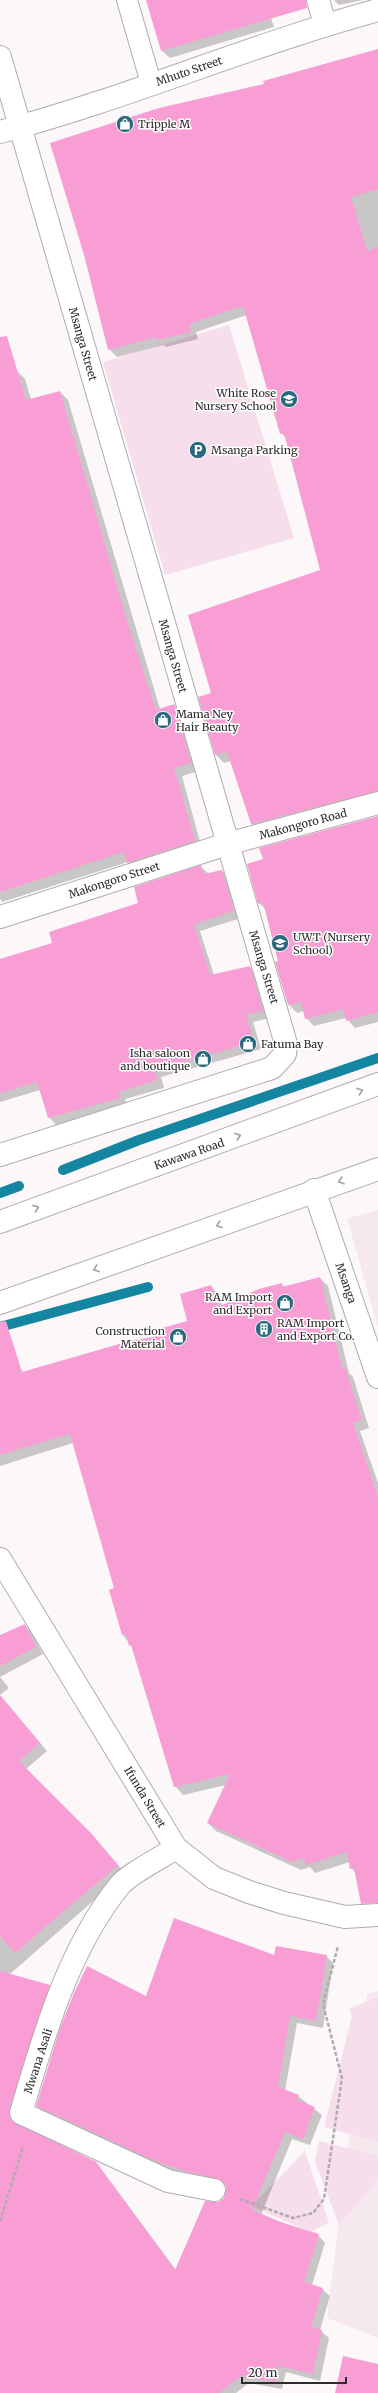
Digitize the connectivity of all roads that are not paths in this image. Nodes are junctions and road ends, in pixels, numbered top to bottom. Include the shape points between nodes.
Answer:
1 (127, 0) edge
2 (318, 0) edge
3 (378, 10) edge
4 (325, 24) junction
5 (0, 57) edge
6 (151, 83) junction
7 (10, 129) edge
8 (378, 803) edge
9 (227, 844) junction
10 (0, 917) edge
11 (378, 1084) edge
12 (0, 1155) edge
13 (378, 1169) edge
14 (314, 1190) junction
15 (0, 1222) edge
16 (0, 1303) edge
17 (378, 1377) edge
18 (0, 1559) edge
19 (176, 1848) junction
20 (378, 1915) edge
21 (214, 2190) road end

1 - 6 lane
2 - 4 street
3 - 4 street, Mhuto Street
4 - 6 street, Mhuto Street
5 - 7 street, Msanga Street
6 - 7 street, Mhuto Street
7 - 9 street, Msanga Street
8 - 9 street, Makongoro Road
9 - 10 street, Makongoro Street
9 - 12 street, Msanga Street via 285,1034 285,1054 272,1068 262,1072
15 -> 11 street, Kawawa Road
13 -> 14 street
14 -> 16 street
14 - 17 street, Msanga
18 - 19 street, Ifunda Street
19 - 20 street, Ifunda Street via 214,1878 249,1892 345,1917
19 - 21 street, Mwana Asali via 121,1884 84,1940 67,1976 21,2113 168,2181

